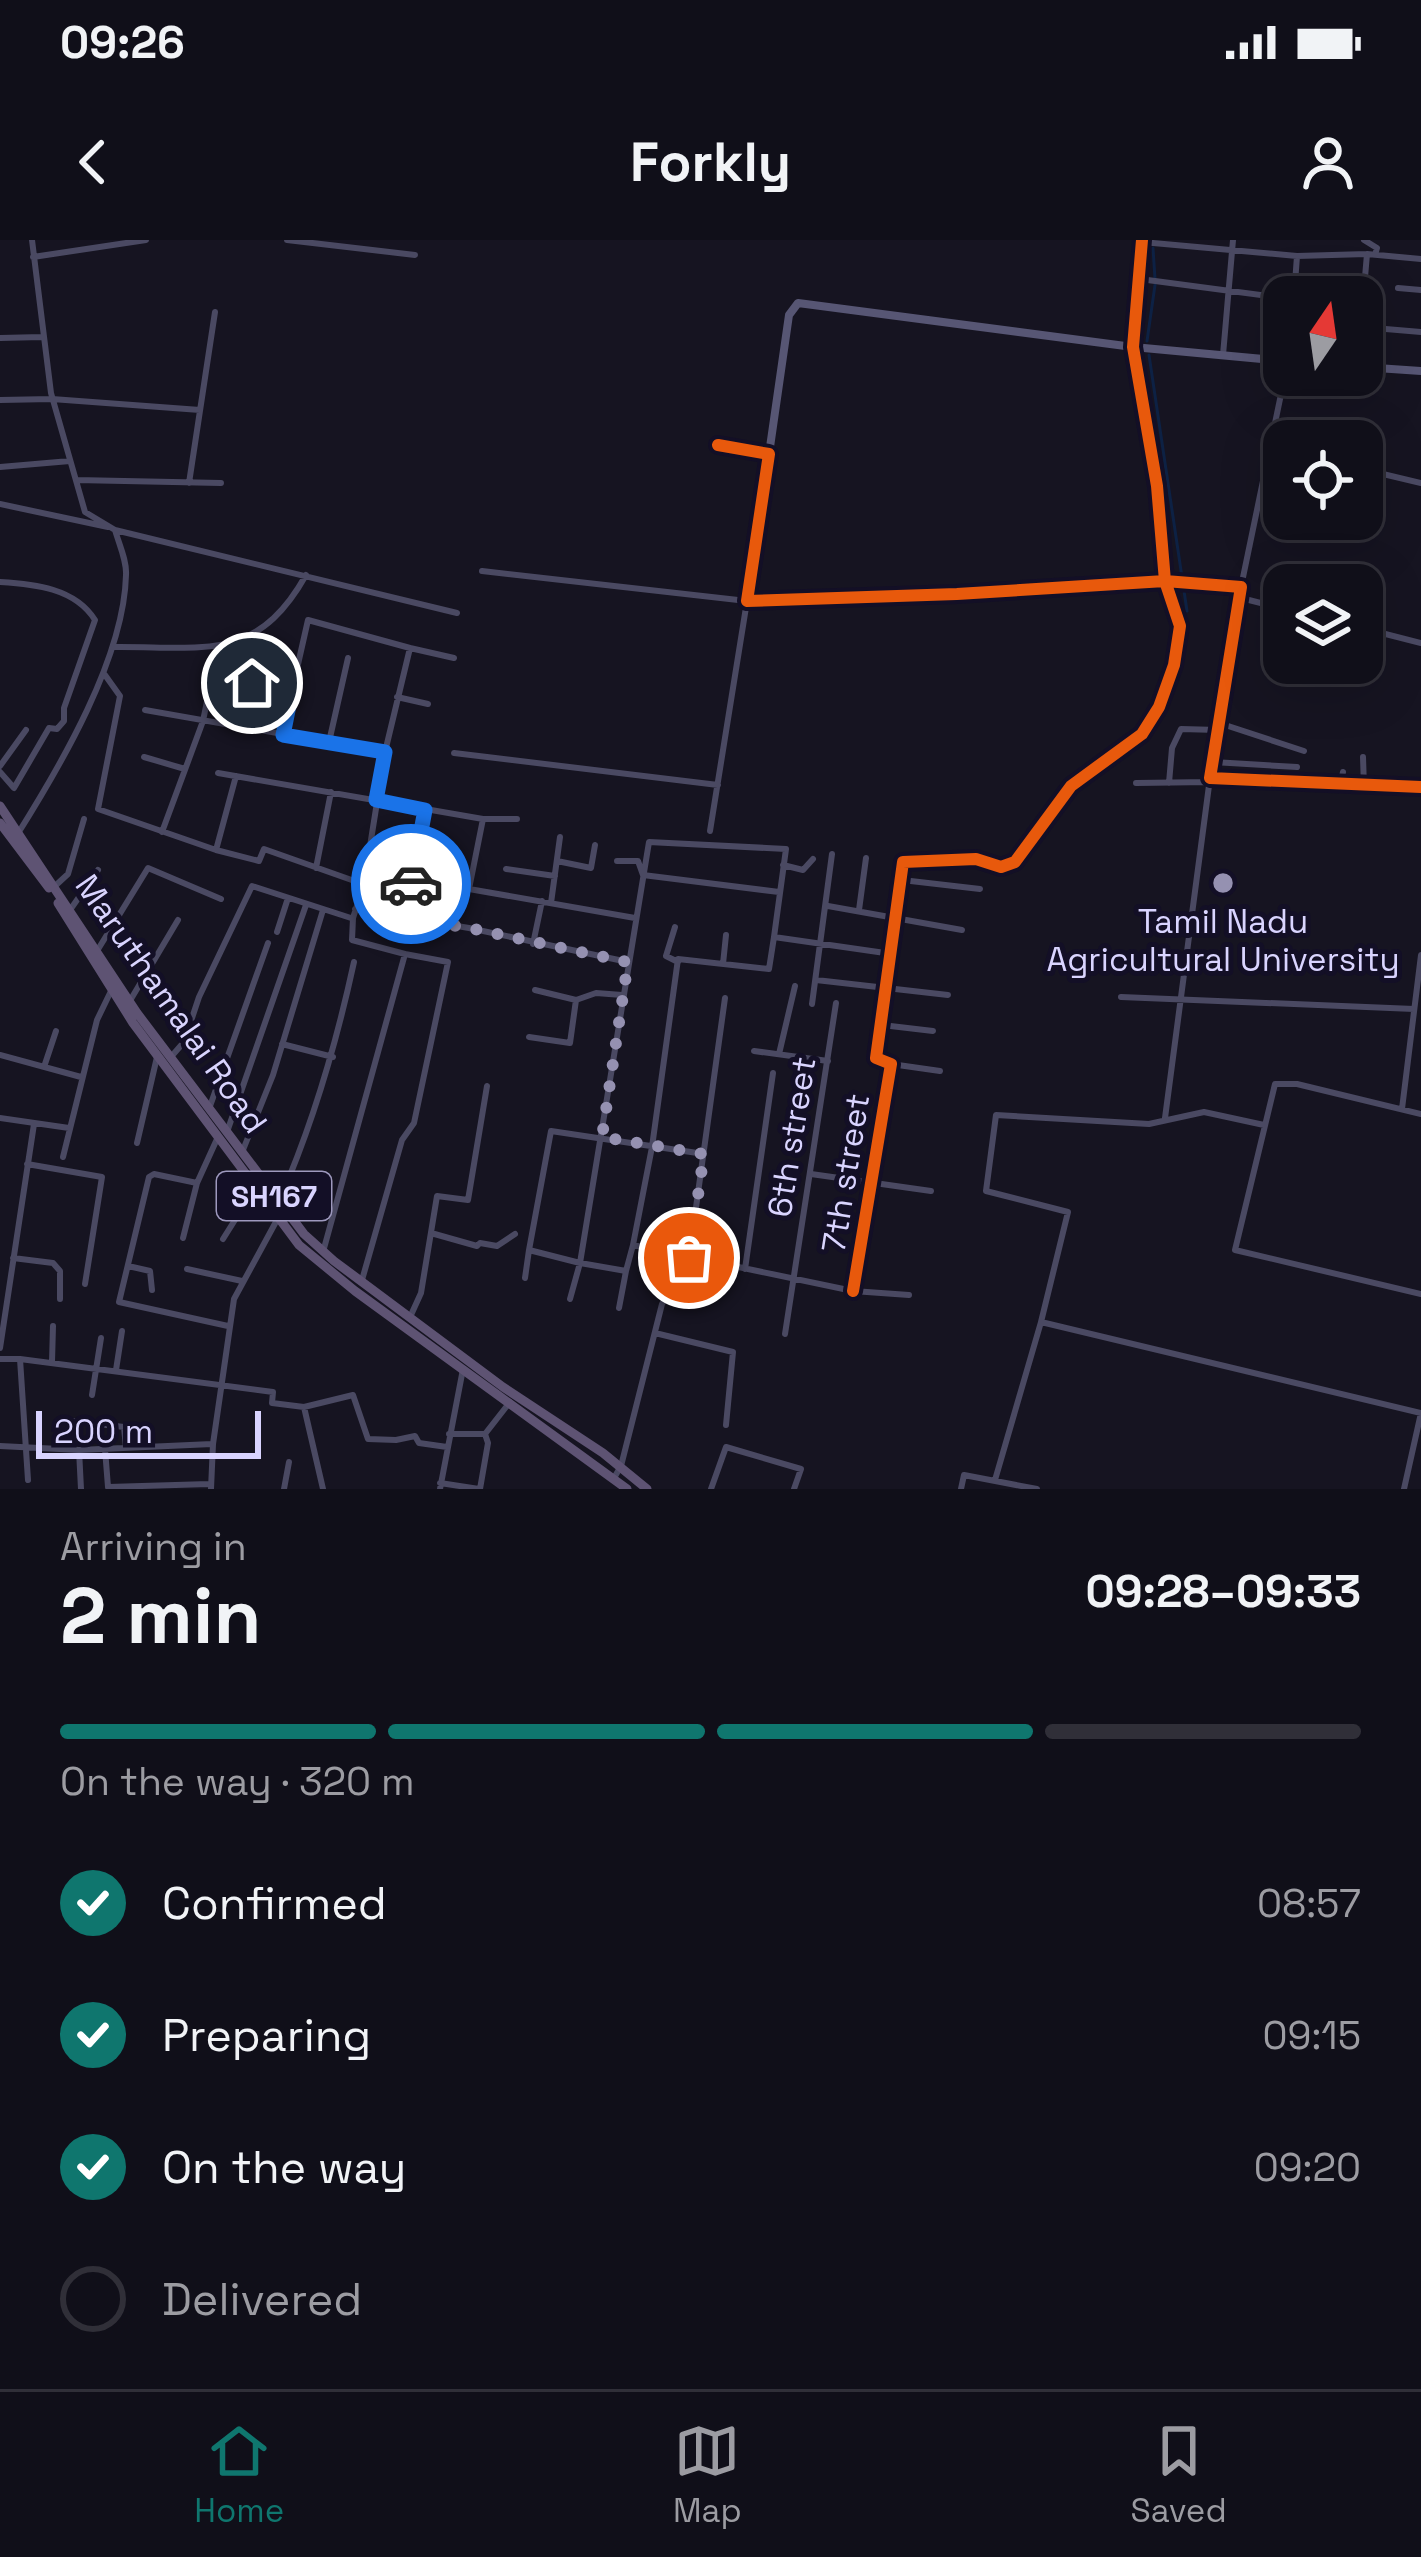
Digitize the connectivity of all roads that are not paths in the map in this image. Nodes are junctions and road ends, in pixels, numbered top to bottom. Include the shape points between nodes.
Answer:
1 (32, 240) edge
2 (146, 240) edge
3 (286, 240) edge
4 (1233, 240) edge
5 (1364, 240) edge
6 (297, 241) edge
7 (1142, 241) edge
8 (334, 243) edge
9 (1232, 250) junction
10 (415, 255) dead end
11 (1371, 255) junction
12 (1297, 256) junction
13 (33, 257) junction
14 (1421, 259) edge
15 (1296, 276) edge
16 (1368, 276) edge
17 (1140, 279) junction
18 (1398, 287) dead end
19 (1421, 290) edge
20 (1228, 292) junction
21 (1263, 296) edge
22 (215, 312) dead end
23 (1383, 329) edge
24 (1421, 332) edge
25 (42, 337) junction
26 (0, 338) edge
27 (1133, 347) junction
28 (1222, 355) junction
29 (1263, 360) edge
30 (1383, 368) edge
31 (1421, 371) edge
32 (52, 399) junction
33 (0, 400) edge
34 (200, 410) junction
35 (718, 445) dead end
36 (769, 454) junction
37 (70, 461) junction
38 (0, 467) edge
39 (1383, 474) edge
40 (1263, 476) edge
41 (76, 480) junction
42 (189, 483) junction
43 (221, 483) dead end
44 (1421, 483) edge
45 (0, 504) edge
46 (114, 529) junction
47 (482, 571) dead end
48 (306, 575) junction
49 (0, 582) edge
50 (1176, 582) junction
51 (1241, 586) junction
52 (1239, 598) junction
53 (747, 601) junction
54 (1263, 604) edge
55 (457, 614) dead end
56 (1383, 633) edge
57 (1421, 643) edge
58 (114, 647) junction
59 (218, 647) junction
60 (410, 648) junction
61 (348, 658) dead end
62 (454, 658) dead end
63 (105, 675) junction
64 (212, 675) junction
65 (292, 691) junction
66 (397, 698) junction
67 (428, 704) dead end
68 (145, 710) dead end
69 (202, 721) junction
70 (1218, 727) junction
71 (26, 730) dead end
72 (283, 735) junction
73 (329, 742) junction
74 (385, 752) junction
75 (1304, 752) dead end
76 (454, 753) dead end
77 (144, 757) dead end
78 (1363, 757) dead end
79 (1213, 762) junction
80 (1297, 767) dead end
81 (0, 769) edge
82 (185, 769) junction
83 (1342, 772) dead end
84 (218, 773) dead end
85 (236, 776) junction
86 (1210, 780) junction
87 (1136, 783) dead end
88 (1169, 783) junction
89 (718, 785) junction
90 (1340, 786) junction
91 (1364, 787) junction
92 (1421, 787) edge
93 (331, 792) junction
94 (376, 800) junction
95 (0, 806) edge
96 (425, 810) junction
97 (84, 819) dead end
98 (483, 819) junction
99 (518, 819) dead end
100 (0, 823) edge
101 (710, 831) dead end
102 (162, 832) junction
103 (14, 836) junction
104 (560, 837) dead end
105 (595, 844) dead end
106 (216, 850) junction
107 (832, 854) dead end
108 (866, 858) dead end
109 (813, 859) dead end
110 (557, 861) junction
111 (617, 861) dead end
112 (903, 862) joint
113 (784, 865) junction
114 (316, 868) junction
115 (506, 869) dead end
116 (98, 870) dead end
117 (643, 875) junction
118 (555, 876) junction
119 (902, 880) junction
120 (411, 882) junction
121 (364, 884) junction
122 (55, 886) junction
123 (980, 889) dead end
124 (469, 890) junction
125 (779, 892) junction
126 (288, 898) junction
127 (221, 899) dead end
128 (546, 902) junction
129 (306, 905) junction
130 (828, 906) junction
131 (70, 910) junction
132 (323, 910) junction
133 (859, 910) junction
134 (354, 914) junction
135 (404, 918) junction
136 (635, 918) junction
137 (898, 919) junction
138 (178, 920) dead end
139 (675, 927) dead end
140 (962, 930) dead end
141 (277, 932) dead end
142 (726, 935) dead end
143 (774, 937) junction
144 (268, 943) dead end
145 (533, 944) junction
146 (823, 944) junction
147 (96, 951) junction
148 (405, 954) junction
149 (892, 955) junction
150 (1421, 955) edge
151 (354, 962) dead end
152 (628, 962) junction
153 (678, 962) junction
154 (723, 964) junction
155 (816, 980) junction
156 (795, 986) dead end
157 (887, 986) junction
158 (115, 988) junction
159 (535, 990) dead end
160 (622, 995) junction
161 (948, 995) dead end
162 (1121, 997) dead end
163 (725, 998) dead end
164 (576, 1000) junction
165 (1180, 1000) junction
166 (129, 1001) junction
167 (812, 1004) dead end
168 (836, 1004) dead end
169 (1414, 1009) junction
170 (882, 1025) junction
171 (56, 1031) dead end
172 (933, 1031) dead end
173 (529, 1037) dead end
174 (282, 1044) junction
175 (754, 1051) dead end
176 (779, 1054) junction
177 (0, 1055) edge
178 (158, 1057) junction
179 (170, 1058) junction
180 (333, 1058) junction
181 (828, 1061) junction
182 (891, 1064) junction
183 (44, 1067) junction
184 (940, 1071) dead end
185 (772, 1073) dead end
186 (81, 1077) junction
187 (487, 1086) dead end
188 (209, 1109) junction
189 (1402, 1109) junction
190 (1421, 1114) edge
191 (0, 1118) edge
192 (1165, 1118) junction
193 (34, 1124) junction
194 (1264, 1125) junction
195 (69, 1128) junction
196 (223, 1133) junction
197 (602, 1137) junction
198 (137, 1144) dead end
199 (652, 1147) junction
200 (242, 1154) junction
201 (704, 1154) junction
202 (63, 1157) dead end
203 (27, 1164) junction
204 (811, 1174) junction
205 (872, 1183) junction
206 (196, 1184) junction
207 (255, 1188) junction
208 (931, 1191) dead end
209 (278, 1202) junction
210 (281, 1216) junction
211 (430, 1233) junction
212 (515, 1234) dead end
213 (183, 1238) dead end
214 (223, 1239) dead end
215 (633, 1245) junction
216 (529, 1250) junction
217 (322, 1252) junction
218 (13, 1258) junction
219 (689, 1258) junction
220 (580, 1263) junction
221 (128, 1266) junction
222 (187, 1269) dead end
223 (745, 1269) junction
224 (626, 1271) junction
225 (525, 1278) dead end
226 (794, 1278) junction
227 (242, 1281) junction
228 (361, 1281) junction
229 (85, 1284) dead end
230 (152, 1290) dead end
231 (854, 1291) junction
232 (1421, 1294) edge
233 (909, 1295) dead end
234 (59, 1299) dead end
235 (570, 1299) dead end
236 (619, 1308) dead end
237 (411, 1315) junction
238 (1041, 1322) junction
239 (53, 1325) dead end
240 (228, 1326) junction
241 (122, 1331) dead end
242 (655, 1333) junction
243 (784, 1334) dead end
244 (101, 1338) dead end
245 (0, 1348) edge
246 (0, 1358) edge
247 (20, 1359) junction
248 (52, 1361) junction
249 (465, 1364) junction
250 (97, 1367) junction
251 (116, 1370) junction
252 (224, 1386) junction
253 (92, 1395) dead end
254 (510, 1402) junction
255 (304, 1407) junction
256 (63, 1420) dead end
257 (726, 1425) dead end
258 (449, 1433) junction
259 (485, 1434) junction
260 (213, 1444) junction
261 (0, 1446) edge
262 (24, 1446) junction
263 (447, 1447) junction
264 (126, 1448) junction
265 (105, 1449) junction
266 (79, 1450) junction
267 (289, 1462) dead end
268 (621, 1466) junction
269 (614, 1478) junction
270 (28, 1480) dead end
271 (995, 1480) junction
272 (440, 1486) edge
273 (210, 1487) edge
274 (81, 1489) edge
275 (284, 1489) edge
276 (323, 1489) edge
277 (479, 1489) edge
278 (627, 1489) edge
279 (646, 1489) edge
280 (711, 1489) edge
281 (794, 1489) edge
282 (961, 1489) edge
283 (1037, 1489) edge
284 (1404, 1489) edge

1 - 13 street
2 - 13 street
3 - 6 street
4 - 9 street
5 - 11 street via 1377,248
6 - 8 street
7 - 9 street
7 - 17 street
8 - 10 street
9 - 12 street
9 - 20 street
11 - 12 street
11 - 14 street
11 - 16 street
12 - 15 street
13 - 25 street
17 - 20 street
17 - 27 street
18 - 19 street
20 - 21 street
20 - 28 street
22 - 34 street
23 - 24 street
25 - 26 street
25 - 32 street
27 - 28 street
27 - 36 street via 798,303 789,315
27 - 50 street
28 - 29 street
30 - 31 street
32 - 33 street
32 - 34 street
32 - 37 street
34 - 42 street
35 - 36 street
36 - 53 street
37 - 38 street
37 - 41 street
39 - 44 street
40 - 51 street
41 - 42 street
41 - 46 street via 85,512
42 - 43 street
45 - 46 street
46 - 48 street
46 - 58 street via 127,571
47 - 53 street
48 - 55 street
48 - 59 street via 262,631
49 - 81 street via 44,585 94,620 64,721 50,728 14,788
50 - 51 street
50 - 53 street
50 - 112 street via 1174,665 1142,734 1071,785 1009,866
51 - 52 street
52 - 54 street
52 - 70 street
53 - 89 street
56 - 57 street
58 - 59 street
58 - 63 street
59 - 64 street
60 - 62 street
60 - 65 street via 308,620
60 - 66 street
61 - 73 street
63 - 102 street via 120,696 98,808
63 - 103 street
64 - 65 street
64 - 69 street
65 - 72 street
66 - 67 street
66 - 74 street
68 - 69 street
69 - 72 street
69 - 82 street
70 - 75 street
70 - 79 street
70 - 88 street via 1181,730
71 - 81 street
72 - 73 street
73 - 74 street
74 - 94 street
76 - 89 street
77 - 82 street
78 - 91 street
79 - 80 street
79 - 86 street
82 - 102 street
83 - 90 street
84 - 85 street
85 - 93 street
85 - 106 street
86 - 88 street
86 - 90 street
86 - 165 street
87 - 88 street
89 - 101 street
90 - 91 street
91 - 92 street
93 - 94 street
93 - 114 street
94 - 96 street
94 - 121 street
95 - 103 main road, Maruthamalai Road / SH167
96 - 98 street
96 - 120 street
97 - 122 street via 68,874
98 - 99 street
98 - 124 street
100 - 103 main road, Maruthamalai Road / SH167
102 - 106 street
103 - 122 main road, Maruthamalai Road / SH167
103 - 158 main road, Maruthamalai Road / SH167
104 - 110 street
105 - 110 street via 591,868
106 - 114 street via 259,861 264,849
107 - 130 street
108 - 133 street
109 - 113 street via 803,870
110 - 118 street
111 - 117 street via 638,861
112 - 119 street, 7th street
113 - 117 street via 786,848 649,842
113 - 125 street
114 - 121 street
115 - 118 street
116 - 131 street
117 - 125 street
117 - 136 street
118 - 128 street
119 - 123 street
119 - 137 street, 7th street
120 - 124 street
120 - 135 street
121 - 134 street
122 - 131 main road, Maruthamalai Road / SH167
124 - 128 street
125 - 143 street
126 - 129 street
126 - 141 street
126 - 179 street via 252,886
127 - 147 street via 148,868
128 - 136 street
128 - 145 street
129 - 132 street
129 - 196 street
130 - 133 street
130 - 146 street
131 - 147 main road, Maruthamalai Road / SH167
132 - 134 street
132 - 174 street
133 - 137 street
134 - 135 street
134 - 148 street via 351,944
135 - 145 street
136 - 152 street
137 - 140 street
137 - 149 street, 7th street
138 - 166 street
139 - 153 street via 666,956
142 - 154 street
143 - 146 street
143 - 154 street via 769,970
144 - 188 street
145 - 152 street
146 - 149 street
146 - 155 street
147 - 158 main road, Maruthamalai Road / SH167
148 - 217 street
148 - 228 street via 448,962 414,1123
149 - 157 street, 7th street
150 - 169 street
151 - 180 street
152 - 160 street
153 - 154 street
153 - 199 street
155 - 157 street
155 - 167 street
156 - 176 street
157 - 161 street
157 - 170 street, 7th street
158 - 166 main road, Maruthamalai Road / SH167
158 - 178 main road, Maruthamalai Road / SH167
158 - 186 street
159 - 164 street
160 - 164 street
160 - 197 street
162 - 165 street
163 - 201 street
164 - 173 street via 569,1043
165 - 169 street
165 - 192 street
166 - 179 main road, Maruthamalai Road / SH167
168 - 181 street, 6th street
169 - 189 street
170 - 172 street
170 - 182 street, 7th street via 876,1058
171 - 183 street
174 - 180 street
174 - 200 street
175 - 176 street
176 - 181 street
177 - 183 street
178 - 196 main road, Maruthamalai Road / SH167
178 - 198 street
179 - 188 main road, Maruthamalai Road / SH167
180 - 209 street
181 - 204 street, 6th street
182 - 184 street
182 - 205 street, 7th street
183 - 186 street
185 - 223 street
186 - 195 street
187 - 211 street via 468,1200 437,1196
188 - 196 main road, Maruthamalai Road / SH167
189 - 190 street
189 - 194 street via 1279,1082
191 - 193 street
192 - 194 street via 1204,1112
192 - 238 street via 1149,1124 996,1115 986,1191 1068,1212
193 - 195 street
193 - 203 street
194 - 232 street via 1235,1250
195 - 202 street
196 - 200 main road, Maruthamalai Road / SH167
196 - 206 street
196 - 207 main road, Maruthamalai Road / SH167
197 - 199 street
197 - 216 street via 551,1131
197 - 220 street
199 - 201 street
199 - 215 street
200 - 209 main road, Maruthamalai Road / SH167
201 - 219 street
203 - 218 street
203 - 229 street via 102,1177
204 - 205 street
204 - 226 street, 6th street
205 - 208 street
205 - 231 street, 7th street
206 - 213 street
206 - 221 street via 151,1175
207 - 210 main road, Maruthamalai Road / SH167
207 - 214 street
209 - 210 main road, Maruthamalai Road / SH167
210 - 217 main road, Maruthamalai Road / SH167
210 - 227 street
210 - 249 main road, Maruthamalai Road / SH167 via 326,1268
211 - 212 street via 477,1246 497,1246
211 - 237 street
215 - 219 street
215 - 224 street
216 - 220 street
216 - 225 street
217 - 228 main road, Maruthamalai Road / SH167
218 - 234 street via 53,1263
218 - 245 street
219 - 223 street
219 - 242 street
220 - 224 street
220 - 235 street
221 - 230 street via 150,1271
221 - 240 street via 119,1302
222 - 227 street
223 - 226 street
224 - 236 street
226 - 231 street
226 - 243 street, 6th street
227 - 240 street
228 - 237 main road, Maruthamalai Road / SH167
231 - 233 street
237 - 249 main road, Maruthamalai Road / SH167
238 - 271 street
238 - 284 street via 1421,1413
239 - 248 street
240 - 252 street
241 - 251 street
242 - 257 street via 733,1352
242 - 268 street
244 - 250 street
246 - 247 street
247 - 248 street
247 - 262 street
248 - 250 street
249 - 254 main road, Maruthamalai Road / SH167
249 - 258 street
249 - 268 main road, Maruthamalai Road / SH167
250 - 251 street
250 - 253 street
251 - 252 street
252 - 255 street via 273,1391 272,1403
252 - 260 street
254 - 259 street
254 - 269 main road, Maruthamalai Road / SH167
255 - 263 street via 353,1396 368,1439 415,1436
255 - 276 street
256 - 264 street via 124,1427
258 - 259 street
258 - 263 street
259 - 277 street
260 - 264 street
260 - 273 street
261 - 262 street
262 - 266 street
262 - 270 street
263 - 272 street
264 - 265 street
265 - 266 street
265 - 273 street via 108,1486
266 - 274 street
267 - 275 street
268 - 269 street
268 - 279 main road, Maruthamalai Road / SH167
269 - 278 main road, Maruthamalai Road / SH167
271 - 282 street via 964,1474
271 - 283 street
272 - 277 street
280 - 281 street via 726,1447 801,1469

